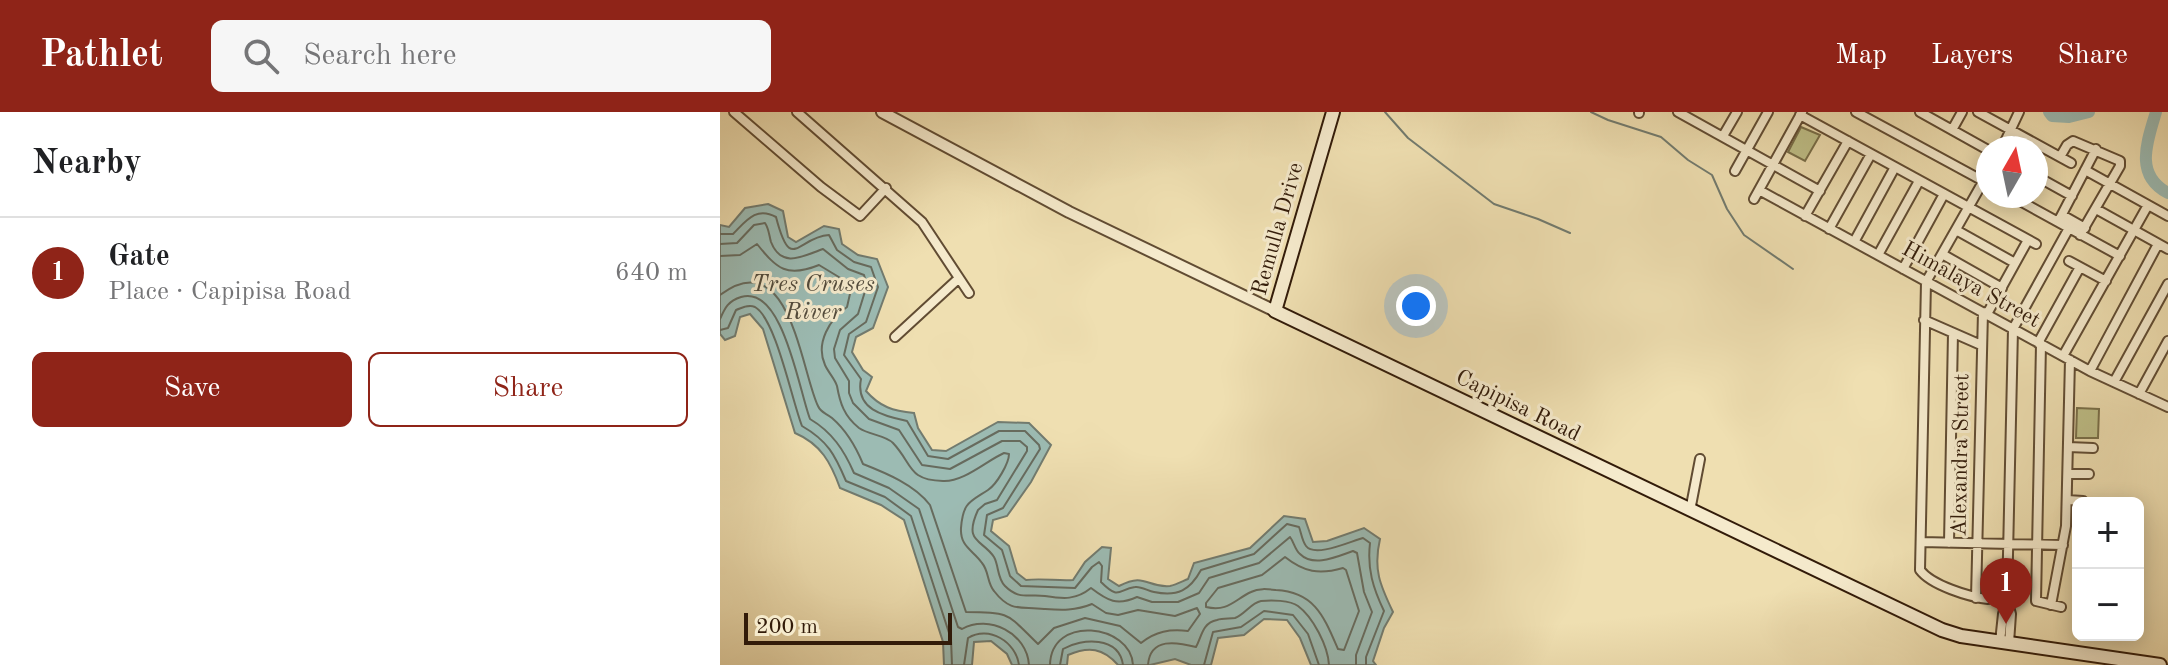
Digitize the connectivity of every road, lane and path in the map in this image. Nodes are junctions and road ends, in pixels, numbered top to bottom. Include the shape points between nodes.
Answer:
1 (734, 112) edge
2 (797, 112) edge
3 (882, 112) edge
4 (1333, 112) edge
5 (1678, 112) edge
6 (1704, 112) edge
7 (1737, 112) edge
8 (1768, 112) edge
9 (1856, 112) edge
10 (1962, 112) edge
11 (1978, 112) edge
12 (2019, 112) edge
13 (1926, 113) edge
14 (1801, 114) edge
15 (1698, 123) junction
16 (1952, 130) junction
17 (2012, 130) junction
18 (1723, 136) junction
19 (2009, 136) edge
20 (1848, 141) junction
21 (1976, 143) edge
22 (2096, 149) junction
23 (1747, 150) junction
24 (1871, 154) junction
25 (2060, 157) junction
26 (2071, 163) dead end
27 (1773, 164) junction
28 (1895, 167) junction
29 (2085, 170) junction
30 (1735, 171) dead end
31 (1976, 173) edge
32 (1919, 181) junction
33 (2048, 183) edge
34 (2110, 183) junction
35 (886, 188) junction
36 (1820, 191) junction
37 (1944, 194) junction
38 (2072, 196) junction
39 (1976, 197) edge
40 (2148, 205) junction
41 (1969, 208) junction
42 (2037, 208) edge
43 (2096, 209) junction
44 (1805, 216) junction
45 (2168, 216) edge
46 (2060, 219) junction
47 (2069, 228) junction
48 (1829, 229) junction
49 (1956, 230) junction
50 (2134, 230) junction
51 (2082, 231) junction
52 (1854, 242) junction
53 (2158, 244) junction
54 (2168, 249) edge
55 (1942, 254) junction
56 (1878, 255) junction
57 (2120, 256) junction
58 (2069, 261) dead end
59 (2015, 263) junction
60 (2080, 267) junction
61 (1903, 269) junction
62 (958, 279) junction
63 (2106, 281) junction
64 (1926, 282) junction
65 (2168, 284) edge
66 (2002, 288) junction
67 (969, 293) dead end
68 (1275, 311) junction
69 (1985, 313) junction
70 (1924, 320) junction
71 (2013, 329) junction
72 (1953, 333) junction
73 (895, 337) dead end
74 (2168, 341) edge
75 (2040, 344) junction
76 (1981, 345) junction
77 (2066, 358) junction
78 (2090, 371) junction
79 (2114, 382) junction
80 (2139, 394) junction
81 (2167, 404) edge
82 (2068, 447) junction
83 (2093, 448) dead end
84 (1700, 459) dead end
85 (2068, 474) junction
86 (2089, 474) dead end
87 (2067, 500) junction
88 (2072, 500) edge
89 (1690, 511) junction
90 (1921, 542) junction
91 (1949, 543) junction
92 (1978, 543) junction
93 (2009, 544) junction
94 (2037, 544) junction
95 (2063, 545) junction
96 (1976, 598) junction
97 (1988, 599) dead end
98 (2005, 643) junction
99 (2160, 665) edge

1 - 35 street via 860,216
2 - 35 street
3 - 68 street, Capipisa Road via 1069,212
4 - 68 main road, Remulla Drive
5 - 15 street
6 - 15 street
7 - 18 street
8 - 23 street
9 - 31 street
10 - 16 street
11 - 17 street
12 - 17 street
13 - 16 street
14 - 20 street
14 - 27 street
15 - 18 street
16 - 21 street
17 - 19 street
17 - 25 street
18 - 23 street
20 - 24 street
20 - 36 street
22 - 25 street via 2073,141
22 - 29 street
22 - 34 street via 2118,158 2120,166
23 - 27 street
23 - 30 street
24 - 28 street
24 - 48 street
25 - 26 street
27 - 36 street
27 - 44 street, Himalaya Street via 1756,194
28 - 32 street
28 - 52 street
29 - 34 street
29 - 38 street
32 - 37 street
32 - 56 street
33 - 38 street
34 - 40 street
34 - 43 street
35 - 62 street via 922,222
36 - 44 street
37 - 41 street
37 - 61 street
38 - 46 street
39 - 41 street
40 - 45 street
40 - 50 street
41 - 49 street
41 - 59 street, Alexandra Street via 2032,242
42 - 46 street
43 - 50 street
43 - 51 street
44 - 48 street, Himalaya Street
46 - 47 street
46 - 51 street
47 - 51 street
47 - 71 street
48 - 52 street, Himalaya Street
49 - 55 street
49 - 59 street
50 - 53 street
50 - 57 street
51 - 57 street
52 - 56 street, Himalaya Street
53 - 54 street
53 - 78 street
55 - 64 street
55 - 66 street
56 - 61 street, Himalaya Street
57 - 63 street
58 - 60 street
59 - 66 street, Alexandra Street
60 - 63 street
60 - 75 street
61 - 64 street, Himalaya Street
62 - 67 street
62 - 73 street
63 - 77 street
64 - 69 street, Himalaya Street
64 - 70 street
65 - 79 street
66 - 69 street, Alexandra Street
68 - 89 main road, Capipisa Road
69 - 71 street, Himalaya Street
69 - 76 street, Alexandra Street
70 - 72 street
70 - 90 street
71 - 75 street, Himalaya Street
71 - 93 street
72 - 76 street
72 - 91 street
74 - 80 street
75 - 77 street, Himalaya Street
75 - 94 street
76 - 92 street, Alexandra Street
77 - 78 street, Himalaya Street
77 - 82 street
78 - 79 street, Himalaya Street
79 - 80 street, Himalaya Street
80 - 81 street, Himalaya Street
82 - 83 street
82 - 85 street
84 - 89 street
85 - 86 street
85 - 87 street
87 - 88 street
87 - 95 street
89 - 98 main road, Capipisa Road via 1942,630
90 - 91 street
90 - 96 street via 1921,573
91 - 92 street
92 - 93 street
92 - 96 street, Alexandra Street
93 - 94 street
93 - 98 street
94 - 95 street
94 - 95 street via 2036,601 2056,606
96 - 97 street
98 - 99 main road, Capipisa Road

